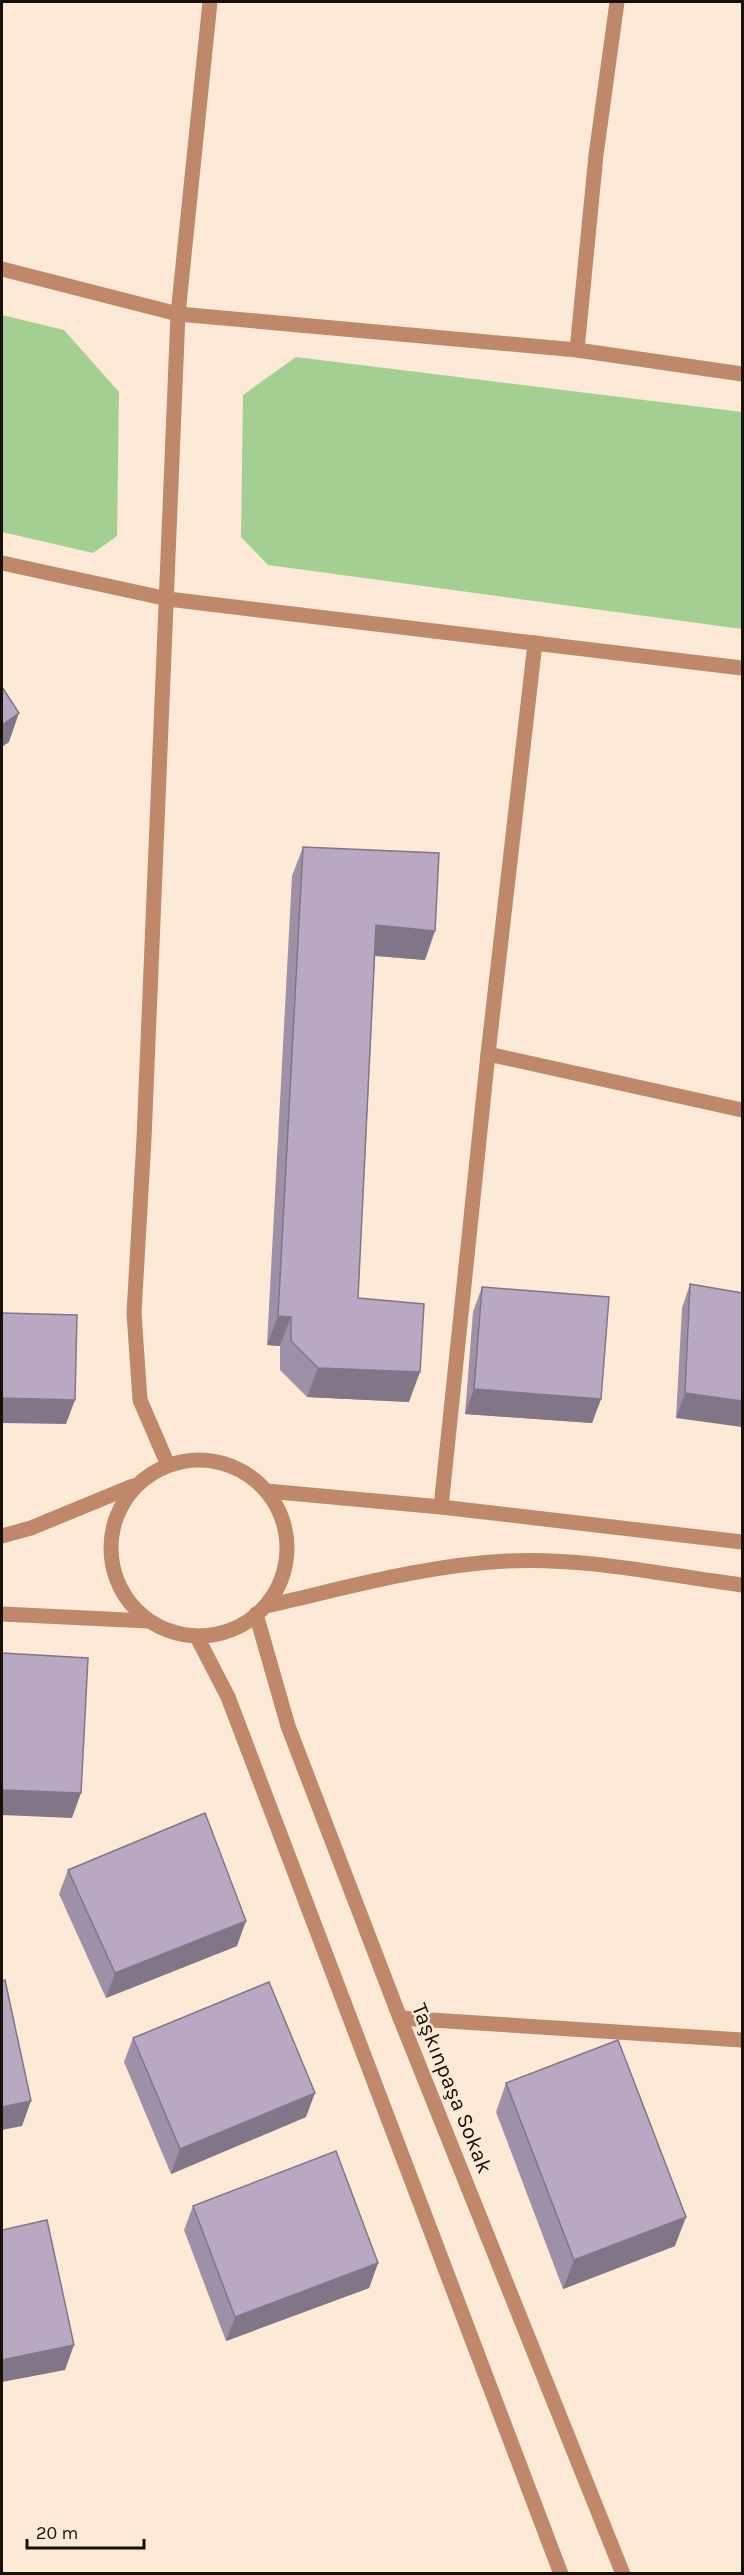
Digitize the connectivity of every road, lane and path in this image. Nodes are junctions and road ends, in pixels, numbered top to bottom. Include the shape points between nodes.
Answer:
1 (210, 2) edge
2 (617, 2) edge
3 (2, 269) edge
4 (178, 314) junction
5 (577, 351) junction
6 (742, 374) edge
7 (2, 563) edge
8 (168, 599) junction
9 (535, 643) junction
10 (742, 668) edge
11 (488, 1054) junction
12 (742, 1110) edge
13 (168, 1465) junction
14 (136, 1485) junction
15 (267, 1491) junction
16 (441, 1507) junction
17 (2, 1536) edge
18 (742, 1542) edge
19 (742, 1585) edge
20 (261, 1610) junction
21 (2, 1614) edge
22 (148, 1621) junction
23 (197, 1637) junction
24 (400, 2018) junction
25 (742, 2040) edge
26 (561, 2574) edge
27 (623, 2574) edge

1 - 4 street
2 - 5 street via 596,155
3 - 4 street
4 - 5 street
4 - 8 street
5 - 6 street
7 - 8 street
8 - 9 street
8 - 13 street via 134,1313 140,1400
9 - 10 street
9 - 11 street
11 - 12 street
11 - 16 street
13 - 14 street
13 - 15 street via 194,1459 222,1462 247,1473
14 - 17 street
14 - 22 street via 120,1505 111,1530 110,1556 116,1581 129,1604
15 - 16 street
15 - 20 street via 280,1512 287,1561 280,1584
16 - 18 street
19 - 20 street via 575,1563 509,1561 441,1568
20 - 23 street via 247,1622 223,1633
20 - 24 street, Taşkınpaşa Sokak via 288,1726
21 - 22 street
22 - 23 street via 172,1632
23 - 26 street via 228,1697
24 - 25 street
24 - 27 street, Taşkınpaşa Sokak

